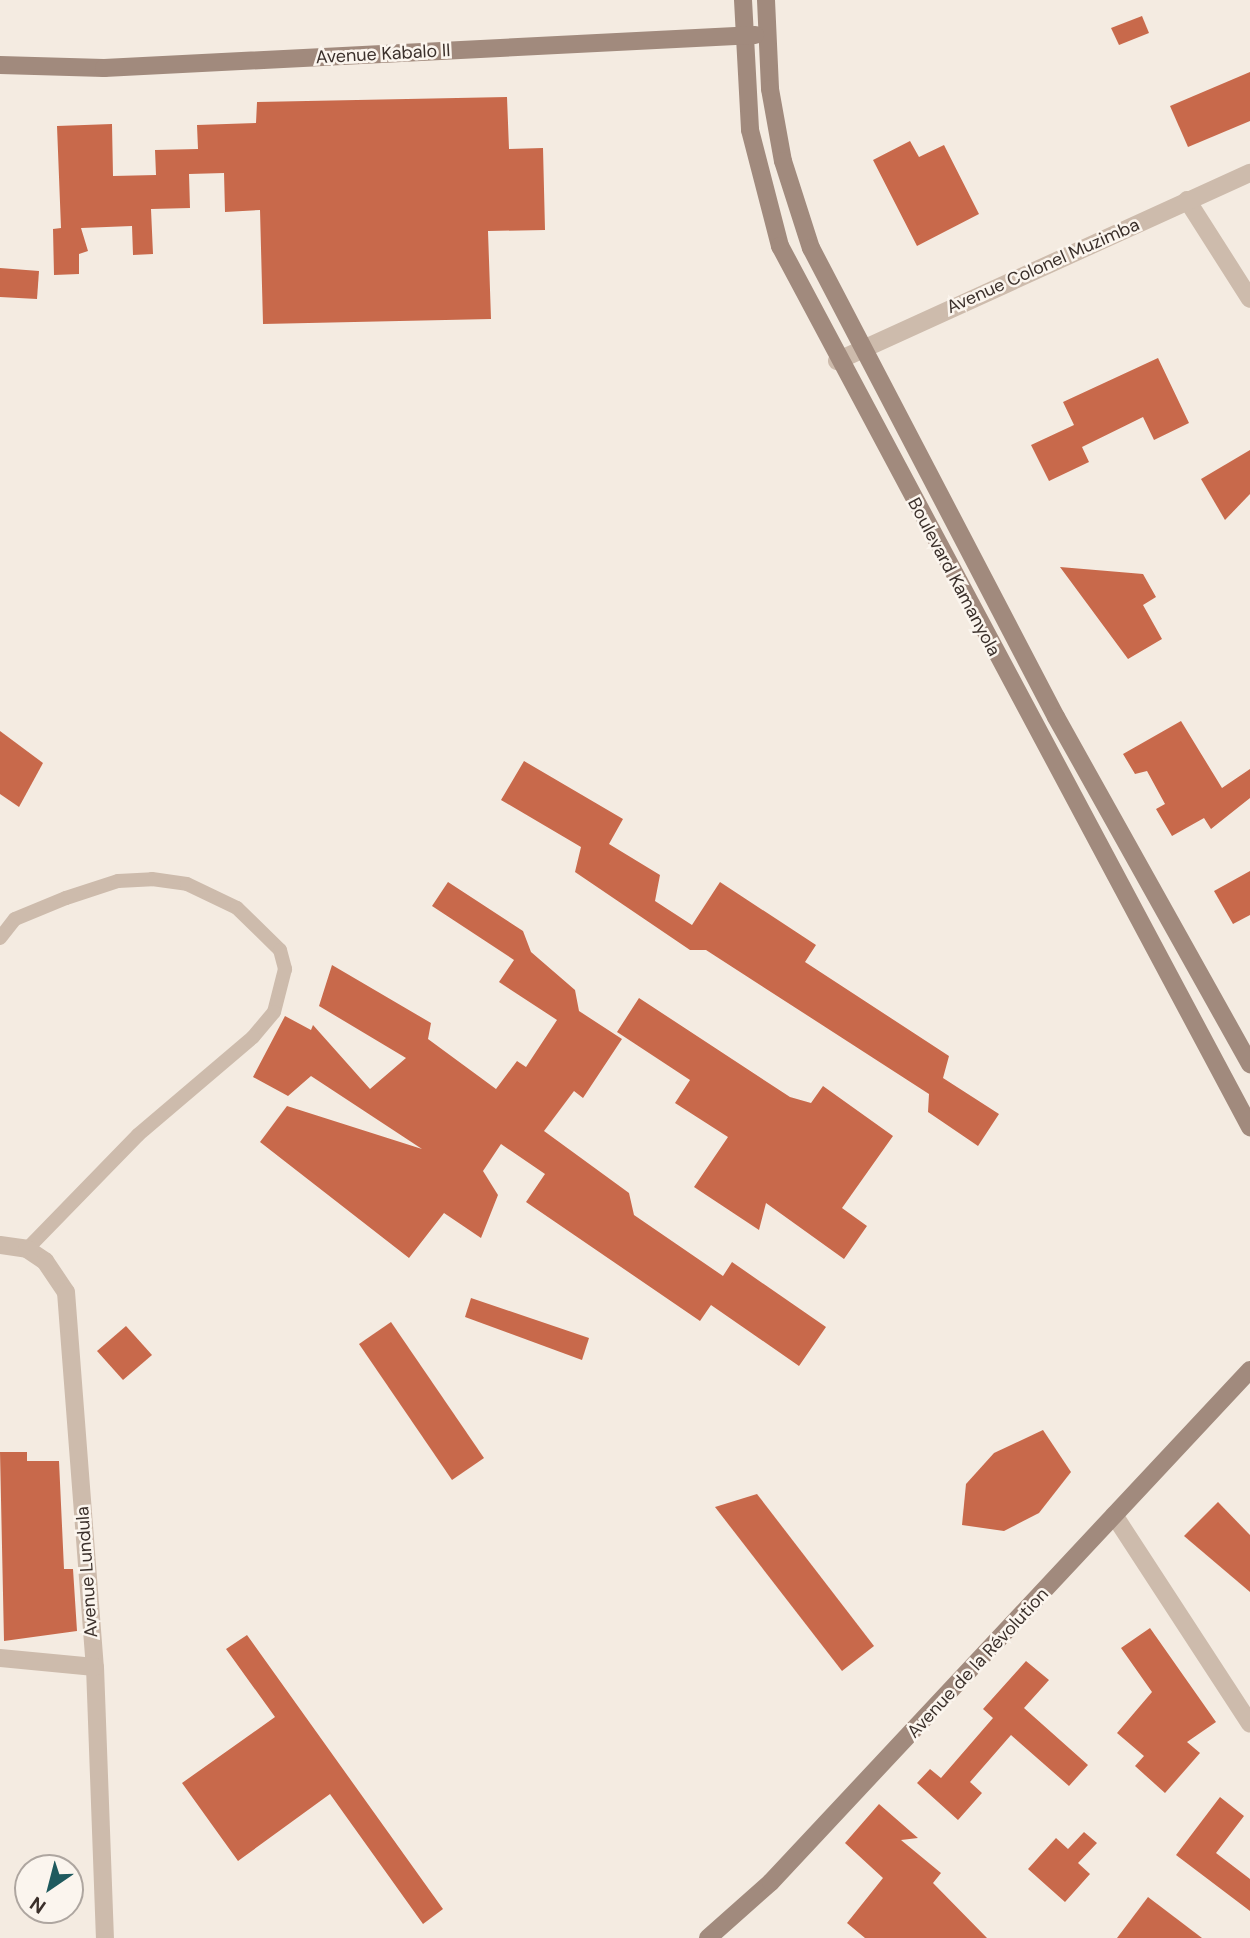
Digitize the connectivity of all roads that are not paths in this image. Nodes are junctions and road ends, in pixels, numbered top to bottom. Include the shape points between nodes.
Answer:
1 (743, 0) edge
2 (766, 0) edge
3 (765, 35) junction
4 (743, 36) junction
5 (0, 65) edge
6 (1250, 173) edge
7 (1187, 201) junction
8 (1250, 299) edge
9 (859, 349) junction
10 (837, 360) junction
11 (1112, 817) junction
12 (1090, 830) junction
13 (0, 938) edge
14 (1250, 1064) edge
15 (1250, 1127) edge
16 (0, 1245) edge
17 (27, 1249) junction
18 (1250, 1357) edge
19 (1245, 1374) edge
20 (1114, 1515) junction
21 (0, 1658) edge
22 (95, 1667) junction
23 (1250, 1724) edge
24 (105, 1938) edge
25 (708, 1938) edge

1 - 4 main road, Boulevard Kamanyola
2 - 3 main road, Boulevard Kamanyola
3 - 4 main road, Avenue Kabalo II
3 - 9 main road, Boulevard Kamanyola via 793,200
4 - 5 main road, Avenue Kabalo II via 104,68
4 - 10 main road, Boulevard Kamanyola via 750,130 768,213
6 - 7 street, Avenue Colonel Muzimba
7 - 8 street
7 - 9 street, Avenue Colonel Muzimba
9 - 10 street, Avenue Colonel Muzimba
9 - 11 main road, Boulevard Kamanyola
10 - 12 main road, Boulevard Kamanyola
11 - 12 main road
11 - 14 main road, Boulevard Kamanyola
12 - 15 main road, Boulevard Kamanyola
13 - 17 lane via 15,919 66,898 118,881 152,879 187,884 237,908 280,950 285,969 274,1012 253,1037 138,1135
16 - 17 street
17 - 22 street, Avenue Lundula via 45,1261 66,1293
18 - 19 main road, Avenue de la Révolution
19 - 20 main road, Avenue de la Révolution
20 - 23 street
20 - 25 main road, Avenue de la Révolution via 771,1882
21 - 22 street
22 - 24 street, Avenue Lundula

